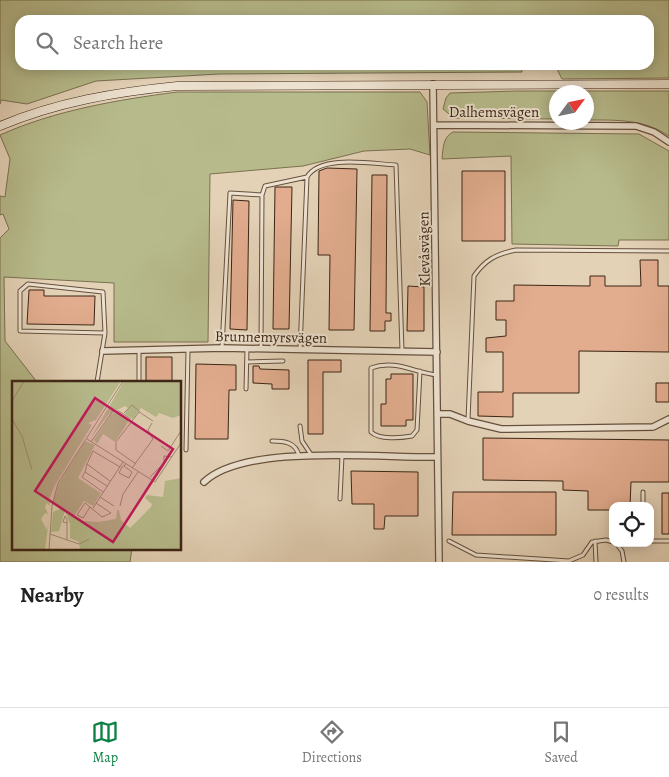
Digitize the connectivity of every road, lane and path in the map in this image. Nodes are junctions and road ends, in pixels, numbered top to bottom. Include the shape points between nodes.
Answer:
1 (433, 84) junction
2 (669, 84) edge
3 (434, 125) junction
4 (0, 126) edge
5 (669, 142) edge
6 (307, 177) junction
7 (262, 195) junction
8 (669, 251) edge
9 (105, 333) junction
10 (222, 348) junction
11 (139, 349) junction
12 (188, 349) junction
13 (247, 349) junction
14 (261, 349) junction
15 (300, 350) junction
16 (104, 351) junction
17 (402, 351) junction
18 (438, 352) junction
19 (283, 361) dead end
20 (247, 362) junction
21 (420, 371) junction
22 (438, 375) junction
23 (97, 381) edge
24 (139, 381) edge
25 (246, 389) dead end
26 (438, 414) junction
27 (669, 419) edge
28 (468, 421) junction
29 (300, 426) dead end
30 (272, 441) dead end
31 (186, 450) dead end
32 (299, 456) junction
33 (312, 456) junction
34 (342, 456) junction
35 (436, 457) junction
36 (204, 482) dead end
37 (643, 492) dead end
38 (340, 498) dead end
39 (643, 502) edge
40 (449, 541) dead end
41 (595, 541) junction
42 (609, 541) edge
43 (654, 541) edge
44 (669, 541) edge
45 (618, 547) edge
46 (439, 562) edge
47 (596, 562) edge
48 (624, 562) edge

1 - 2 main road
1 - 3 street, Klevåsvägen
1 - 4 main road via 176,86 118,92 77,101
3 - 5 street, Dalhemsvägen via 636,126
3 - 18 street, Klevåsvägen
6 - 7 lane via 265,186
6 - 15 lane
6 - 17 lane via 311,171 334,162 396,165
7 - 10 lane via 230,194
7 - 14 lane
8 - 28 lane via 516,250 484,261 474,276
9 - 9 lane via 103,292 28,284 20,291 20,331
9 - 16 lane
10 - 12 street, Brunnemyrsvägen
10 - 13 street, Brunnemyrsvägen
11 - 12 street, Brunnemyrsvägen
11 - 16 street, Brunnemyrsvägen
11 - 24 lane
12 - 31 lane
13 - 14 street, Brunnemyrsvägen
13 - 20 lane
14 - 15 street, Brunnemyrsvägen
15 - 17 street, Brunnemyrsvägen
16 - 23 lane
17 - 18 street, Brunnemyrsvägen
18 - 22 street, Klevåsvägen
19 - 20 lane
20 - 25 lane
21 - 21 lane via 417,430 404,438 375,436 370,432 371,368 408,366
21 - 22 lane
22 - 26 street, Klevåsvägen
26 - 28 street via 450,414
26 - 35 street, Klevåsvägen
27 - 28 street via 653,427 501,429
29 - 33 lane via 302,441
30 - 32 lane via 288,442
32 - 33 street
32 - 36 street via 239,463 218,471
33 - 34 street
34 - 35 street
34 - 38 lane
35 - 46 street, Klevåsvägen
37 - 39 lane
40 - 41 lane via 476,556 569,561 583,555
41 - 42 lane
41 - 47 lane
43 - 44 lane
45 - 48 lane

